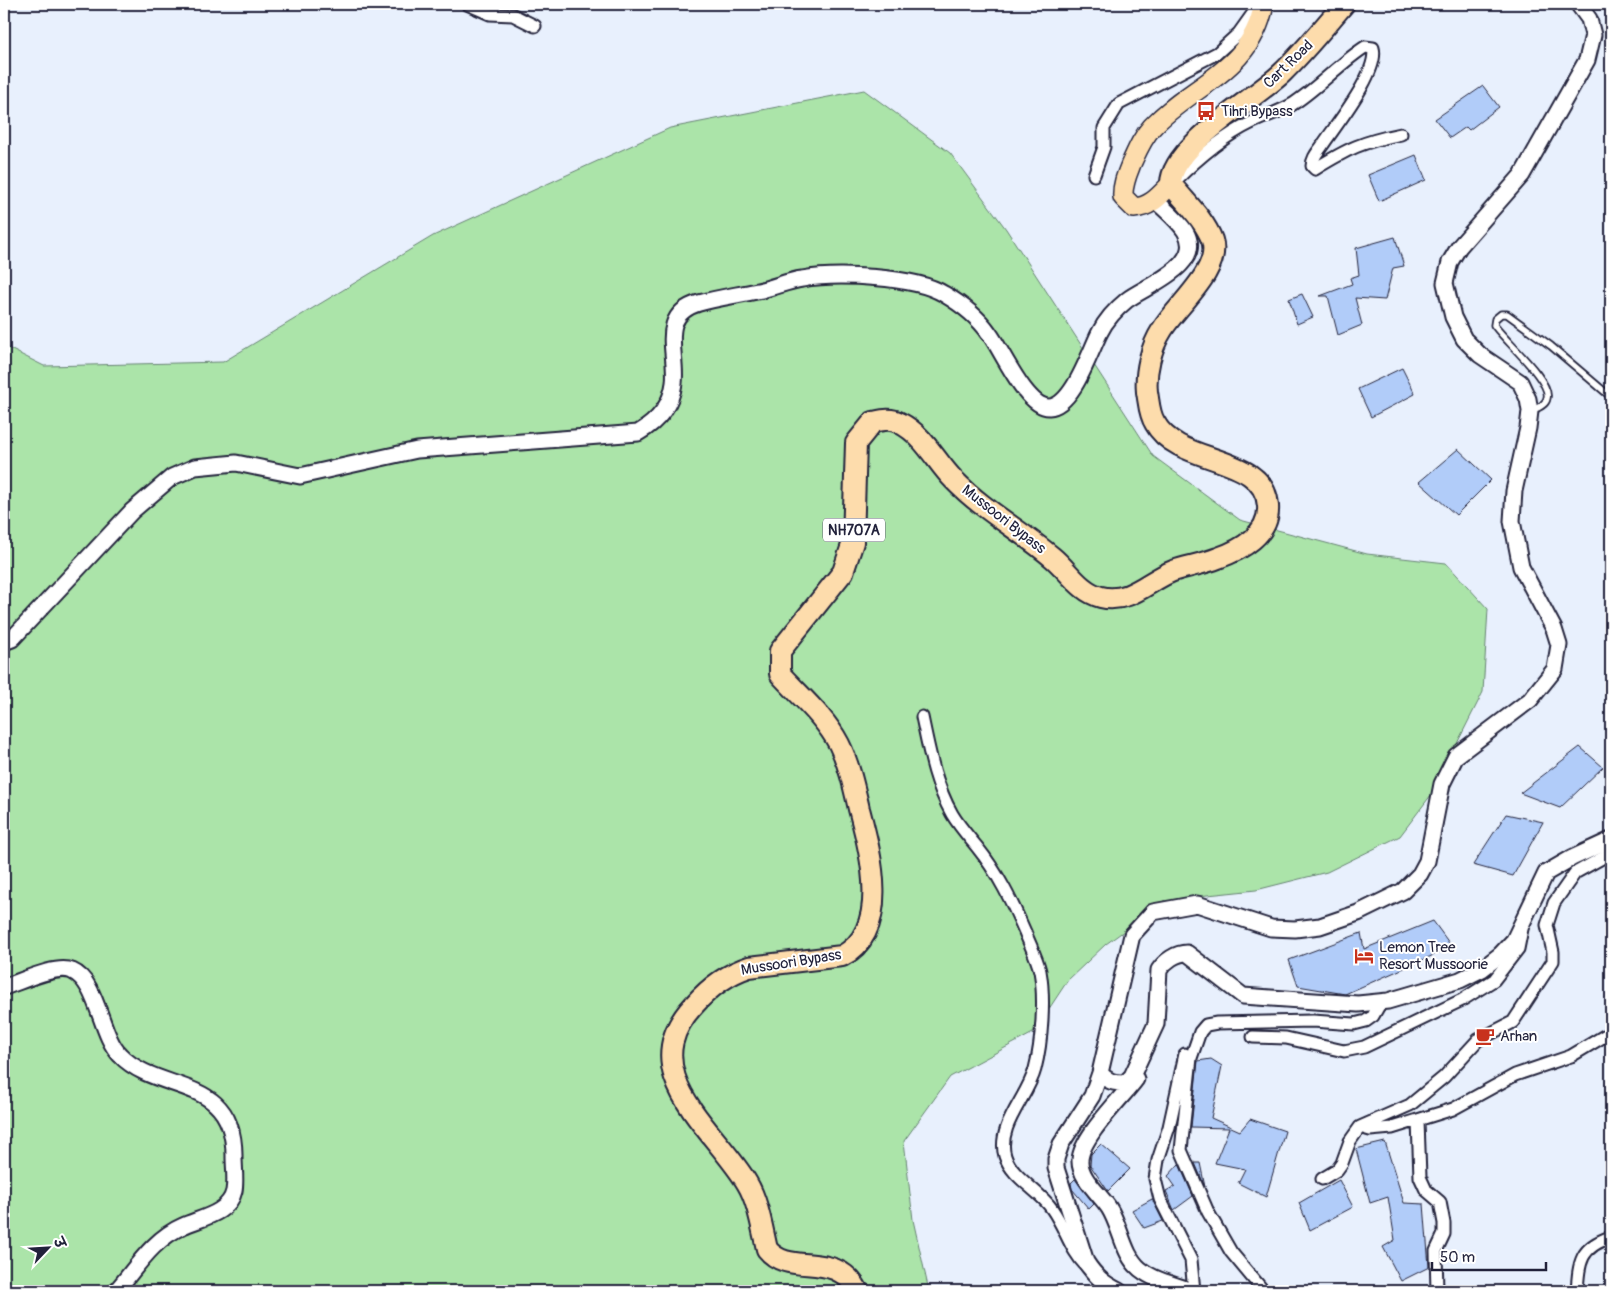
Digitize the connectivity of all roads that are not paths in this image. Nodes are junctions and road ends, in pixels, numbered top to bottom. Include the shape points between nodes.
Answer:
1 (467, 4) edge
2 (1260, 4) edge
3 (1264, 4) edge
4 (1344, 4) edge
5 (1578, 4) edge
6 (535, 26) dead end
7 (1401, 134) dead end
8 (1094, 175) dead end
9 (1171, 184) junction
10 (1156, 200) junction
11 (1611, 397) edge
12 (1530, 411) junction
13 (4, 642) edge
14 (922, 717) dead end
15 (1611, 840) edge
16 (1611, 853) edge
17 (1522, 922) junction
18 (4, 987) edge
19 (1381, 1002) junction
20 (1200, 1032) junction
21 (1611, 1032) edge
22 (1253, 1036) dead end
23 (1143, 1053) junction
24 (1100, 1073) junction
25 (1418, 1121) junction
26 (1360, 1127) junction
27 (1322, 1179) dead end
28 (1611, 1237) edge
29 (1095, 1275) junction
30 (1262, 1288) dead end
31 (116, 1291) edge
32 (858, 1291) edge
33 (1119, 1291) edge
34 (1193, 1291) edge
35 (1437, 1291) edge
36 (1577, 1291) edge

1 - 6 street via 490,14 514,15
2 - 8 street via 1239,33 1217,53 1119,104 1104,128 1104,147
3 - 10 main road via 1256,33 1227,69 1152,127 1140,144 1124,183 1123,196 1134,208
4 - 9 highway, Cart Road via 1282,73 1196,142 1176,166
5 - 12 street via 1589,20 1593,35 1587,60 1522,174 1458,247 1445,283 1453,317 1464,339 1480,355 1520,382
7 - 9 street via 1366,142 1315,169 1312,166 1318,152 1354,101 1375,59 1373,48 1365,46 1291,105 1251,123 1205,152
9 - 10 main road
9 - 32 highway, Mussoori Bypass / NH707A via 1208,231 1213,252 1205,274 1162,330 1154,349 1147,386 1149,408 1154,423 1181,448 1242,470 1257,479 1268,504 1268,516 1262,529 1232,553 1173,571 1128,596 1102,597 1086,590 1054,558 983,505 953,479 927,445 901,423 888,419 873,422 856,443 853,542 843,572 780,651 780,674 815,710 838,743 847,763 873,865 873,899 868,929 852,951 842,956 749,967 734,972 707,992 684,1016 671,1047 670,1064 694,1116 730,1157 749,1186 766,1249 786,1262 829,1267 842,1272
10 - 13 street via 1185,231 1189,240 1188,256 1115,311 1100,330 1077,382 1058,404 1041,406 1034,401 989,331 943,293 919,283 872,278 802,279 761,291 697,303 685,310 676,320 671,335 674,383 669,401 662,415 638,433 417,450 300,476 236,463 187,470 172,477 132,511 12,639
11 - 12 lane via 1551,346 1506,314 1501,314 1494,325 1547,391 1544,403
12 - 24 street via 1514,491 1512,521 1521,567 1554,630 1558,645 1554,669 1530,700 1456,756 1442,784 1427,862 1403,891 1358,913 1320,926 1295,929 1271,928 1198,904 1152,912 1132,935
14 - 29 street via 945,800 1008,893 1040,971 1040,1046 1035,1071 1004,1136 1005,1157 1014,1172 1052,1208 1075,1255
15 - 17 street via 1546,873
16 - 26 street via 1575,873 1560,892 1547,925 1554,952 1552,961 1513,1022 1478,1040 1444,1077 1410,1105
17 - 19 street via 1509,945 1482,969 1460,980
17 - 22 street via 1518,950 1494,980 1364,1047 1344,1050 1286,1038
18 - 31 street via 61,968 73,971 84,980 111,1044 120,1055 144,1070 201,1094 215,1103 228,1122 234,1144 234,1192 229,1201 219,1210 182,1226 161,1240
19 - 20 street via 1373,1016 1354,1024 1313,1021 1217,1023 1206,1025
19 - 23 street via 1358,1004 1243,996 1187,953 1180,953 1159,970 1156,1024
20 - 30 street via 1191,1058 1181,1150 1208,1212 1231,1252
20 - 34 street via 1186,1050 1155,1179 1160,1199 1191,1260
21 - 25 street via 1572,1056 1515,1075 1469,1101
23 - 24 street via 1125,1083 1106,1080
23 - 34 street via 1137,1077 1082,1150 1081,1170 1110,1209 1138,1268 1149,1276
24 - 29 street via 1092,1096 1061,1144 1056,1159 1056,1168 1086,1262
25 - 26 street via 1377,1130
25 - 35 street via 1420,1177 1426,1190 1440,1202 1444,1223 1444,1234 1436,1251
26 - 27 street via 1337,1170
28 - 36 street via 1596,1243 1583,1254 1579,1263
29 - 33 street

